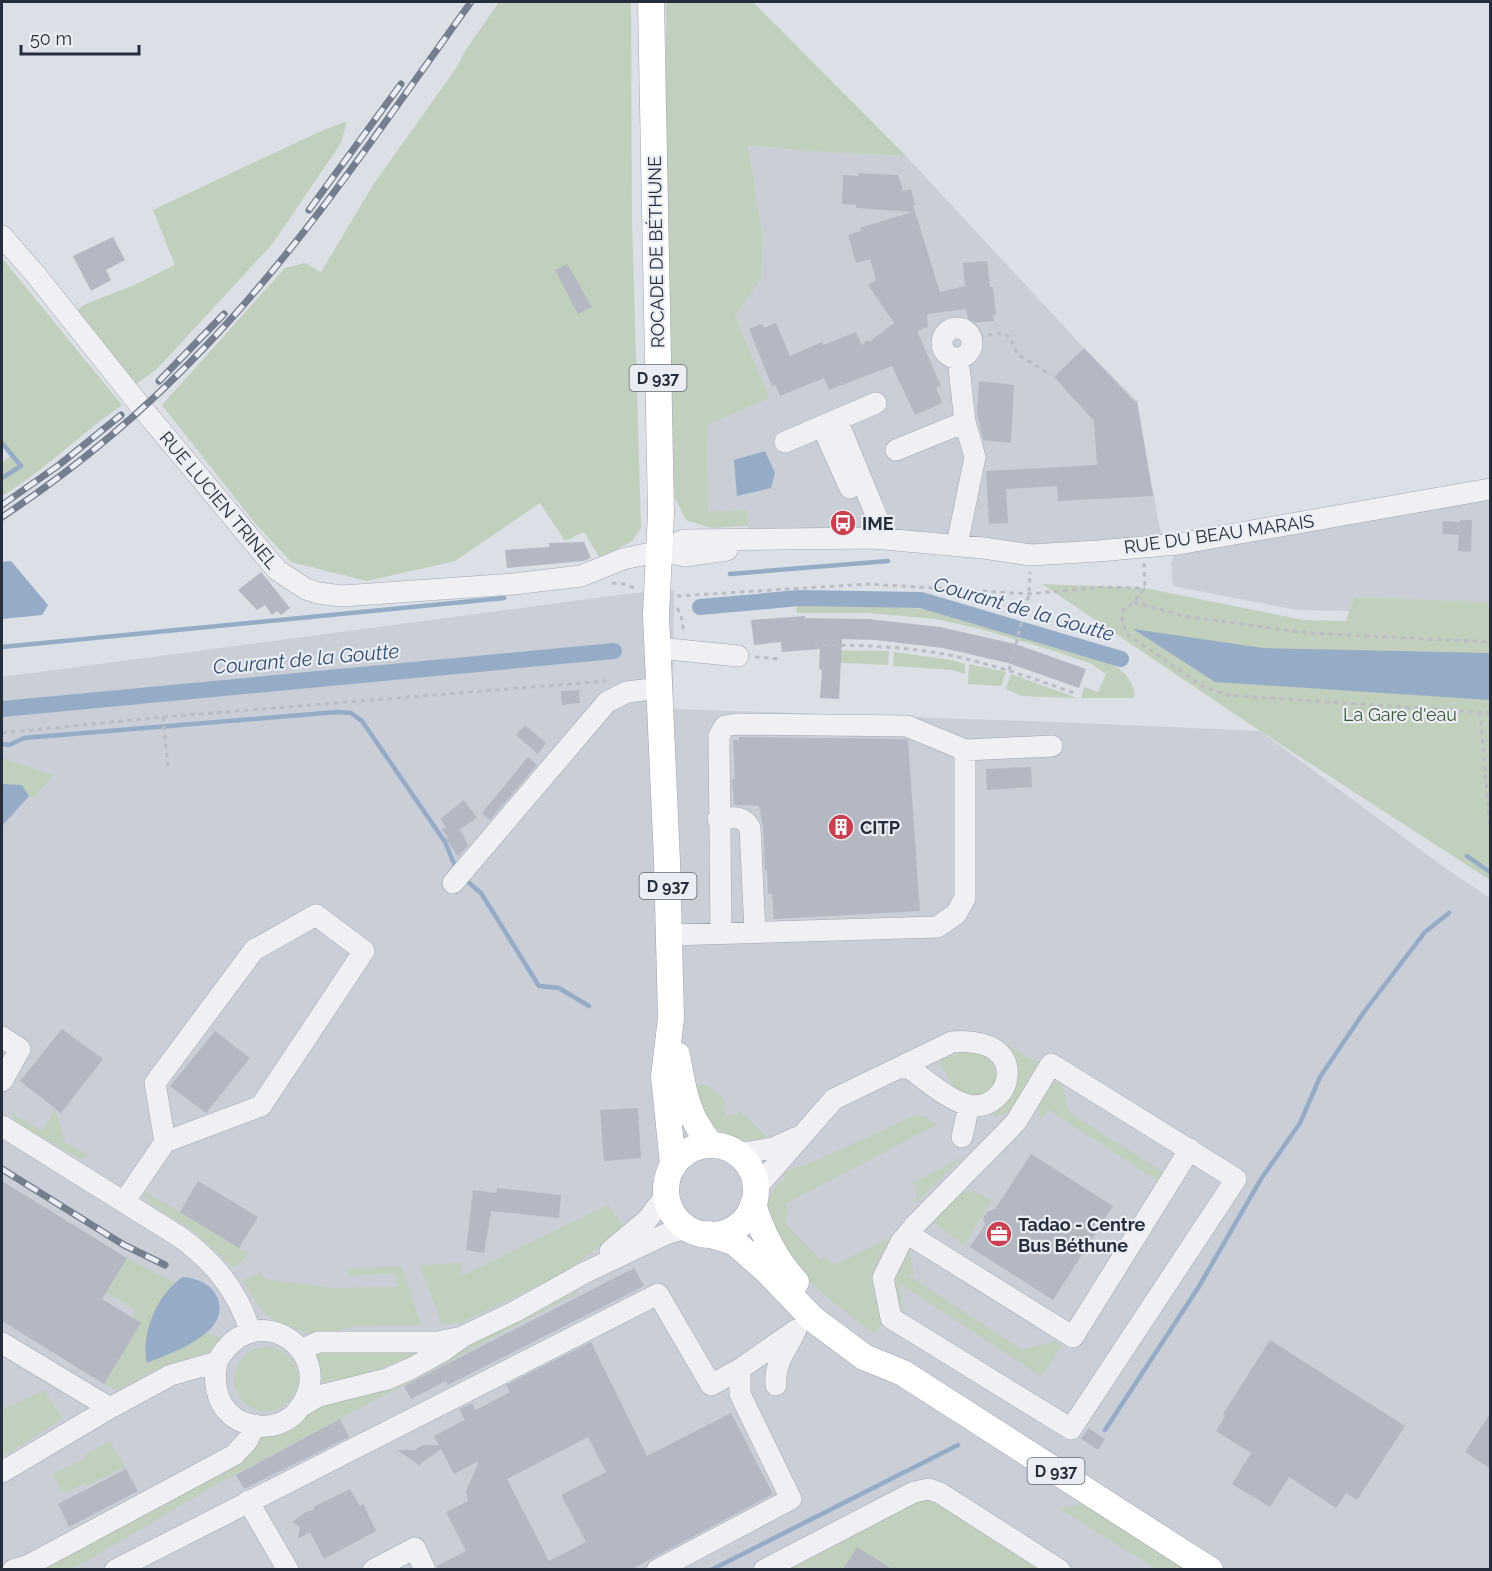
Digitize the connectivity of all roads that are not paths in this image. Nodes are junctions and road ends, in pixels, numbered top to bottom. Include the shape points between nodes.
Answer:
1 (651, 2) edge
2 (2, 236) edge
3 (970, 338) road end
4 (876, 403) dead end
5 (965, 422) junction
6 (829, 423) junction
7 (785, 442) dead end
8 (896, 450) dead end
9 (1491, 489) edge
10 (879, 538) junction
11 (957, 545) junction
12 (660, 551) junction
13 (659, 648) junction
14 (738, 656) road end
15 (660, 688) junction
16 (1052, 746) dead end
17 (965, 750) junction
18 (718, 819) junction
19 (453, 883) dead end
20 (755, 932) junction
21 (721, 933) junction
22 (669, 935) junction
23 (671, 1018) junction
24 (2, 1037) edge
25 (905, 1065) junction
26 (2, 1081) edge
27 (969, 1105) junction
28 (2, 1126) edge
29 (803, 1134) junction
30 (962, 1137) dead end
31 (165, 1142) junction
32 (711, 1145) junction
33 (1190, 1149) junction
34 (738, 1154) junction
35 (674, 1164) junction
36 (666, 1195) junction
37 (754, 1196) junction
38 (124, 1202) junction
39 (698, 1231) junction
40 (908, 1234) junction
41 (584, 1273) junction
42 (805, 1324) junction
43 (250, 1331) junction
44 (464, 1336) junction
45 (2, 1343) edge
46 (301, 1350) junction
47 (217, 1362) junction
48 (740, 1369) junction
49 (903, 1372) junction
50 (776, 1385) dead end
51 (300, 1407) junction
52 (110, 1408) junction
53 (255, 1425) junction
54 (2, 1472) edge
55 (248, 1501) junction
56 (13, 1569) edge
57 (115, 1569) edge
58 (288, 1569) edge
59 (373, 1569) edge
60 (425, 1569) edge
61 (657, 1569) edge
62 (764, 1569) edge
63 (1060, 1569) edge
64 (1210, 1569) edge

1 - 12 main road, ROCADE DE BÉTHUNE / D 937
2 - 12 street, RUE LUCIEN TRINEL via 277,570 306,589 357,596 514,585 581,576 623,559
3 - 5 street via 971,348 958,358
4 - 6 street
5 - 8 street
5 - 11 street via 975,457
6 - 7 street
6 - 10 street
9 - 11 street, RUE DU BEAU MARAIS via 1178,544 1031,555
10 - 11 street, RUE DU BEAU MARAIS
10 - 12 street, RUE DU BEAU MARAIS via 684,540
12 - 13 main road, ROCADE DE BÉTHUNE / D 937 via 656,615
13 - 14 street
13 - 15 main road, ROCADE DE BÉTHUNE / D 937
15 - 19 street via 627,692 607,702
15 - 22 main road, ROCADE DE BÉTHUNE / D 937
16 - 17 street
17 - 18 street via 907,726 725,726 719,736
17 - 20 street via 965,898 956,914 937,927
18 - 20 street via 740,817 750,828
18 - 21 street
20 - 21 street
21 - 22 street
22 - 23 main road, D 937
23 - 32 main road, D 937 via 688,1110
23 - 35 main road, D 937 via 664,1077
24 - 26 street via 20,1049
25 - 27 street
25 - 27 street via 952,1042 986,1044 996,1050 1007,1067 1004,1087 990,1103
25 - 29 street via 834,1099
27 - 30 street
28 - 38 street
29 - 34 street via 773,1148
29 - 37 street
31 - 31 street via 261,1106 364,951 316,915 254,950 155,1083
31 - 38 street
32 - 34 main road
32 - 35 main road via 688,1151
33 - 40 street via 1051,1064 1016,1122
33 - 40 street via 1073,1337
33 - 40 street via 1236,1179 1071,1429 891,1318 883,1278
34 - 37 main road via 753,1175
35 - 36 main road
36 - 39 main road via 673,1214
36 - 41 street via 639,1228
37 - 39 main road via 746,1217 736,1227 722,1233
37 - 49 main road, D 937 via 759,1222 770,1246 793,1279 827,1313 886,1353
38 - 43 street via 180,1237 212,1263 235,1294
39 - 41 street via 666,1234
39 - 42 main road, D 937 via 734,1242 767,1271
41 - 44 street
42 - 48 street
42 - 49 main road, D 937 via 864,1357
42 - 50 street via 778,1363
43 - 46 street via 281,1334
43 - 47 street via 224,1348
44 - 46 street via 438,1342 318,1342
44 - 51 street via 387,1379 319,1396
45 - 52 street
46 - 51 street via 310,1371 310,1387
47 - 52 street via 171,1375
47 - 53 street via 214,1378 223,1407 235,1418
48 - 55 street via 711,1385 658,1294
48 - 61 street via 740,1394 791,1499
49 - 64 main road, D 937
51 - 53 street via 280,1424
52 - 54 street
53 - 56 street via 234,1455 28,1565
55 - 57 street
55 - 58 street
59 - 60 street via 415,1548
62 - 63 street via 914,1492 929,1489

